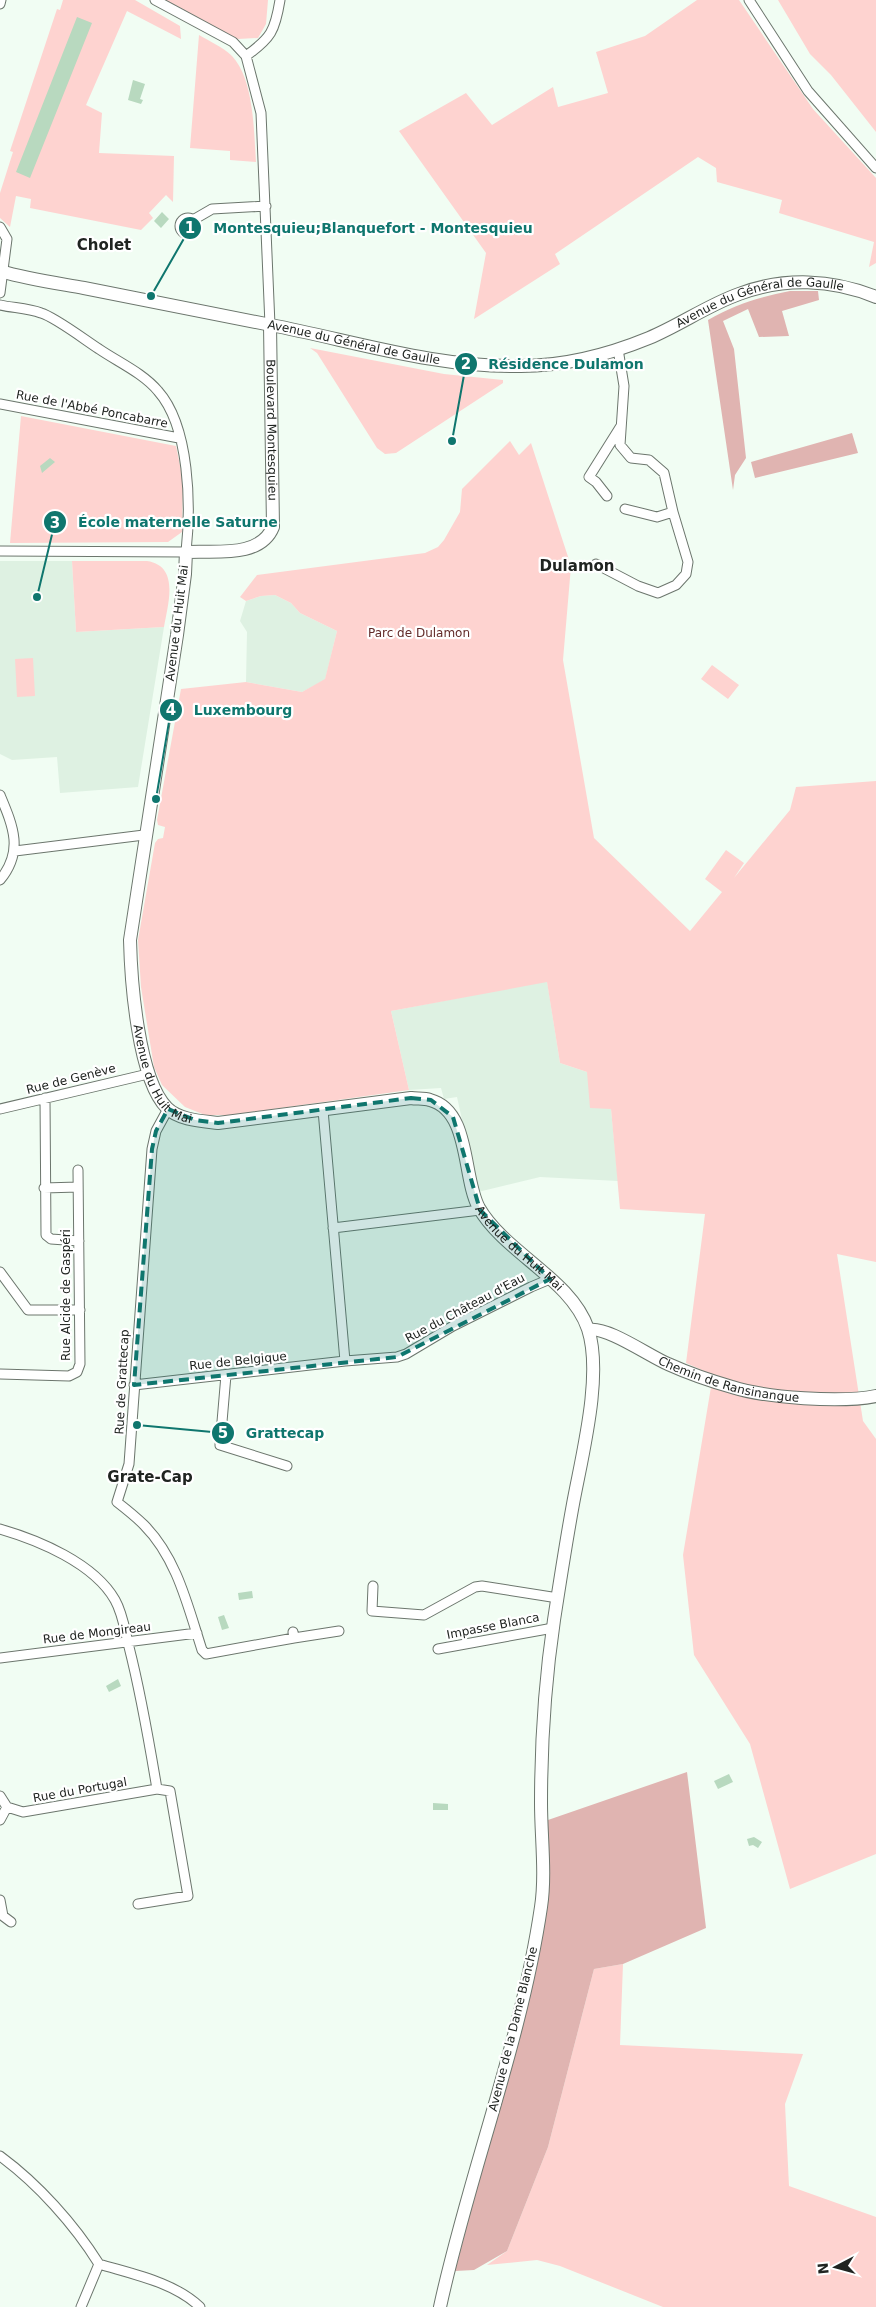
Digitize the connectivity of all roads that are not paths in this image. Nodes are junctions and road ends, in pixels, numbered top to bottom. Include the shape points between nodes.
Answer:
1 (1, 0) edge
2 (155, 0) edge
3 (280, 0) edge
4 (749, 0) edge
5 (0, 4) edge
6 (246, 56) junction
7 (876, 168) edge
8 (266, 206) junction
9 (193, 220) dead end
10 (0, 227) edge
11 (2, 272) edge
12 (0, 293) edge
13 (876, 297) edge
14 (0, 305) edge
15 (270, 325) junction
16 (618, 349) junction
17 (0, 404) edge
18 (623, 424) junction
19 (180, 438) junction
20 (607, 496) dead end
21 (625, 509) dead end
22 (673, 512) junction
23 (0, 551) edge
24 (186, 552) junction
25 (596, 564) dead end
26 (0, 796) edge
27 (144, 835) junction
28 (15, 851) junction
29 (0, 880) edge
30 (148, 1074) junction
31 (44, 1098) junction
32 (0, 1109) edge
33 (168, 1110) junction
34 (323, 1110) junction
35 (78, 1170) dead end
36 (44, 1188) junction
37 (78, 1188) junction
38 (480, 1210) junction
39 (333, 1228) junction
40 (79, 1241) junction
41 (0, 1272) edge
42 (550, 1280) junction
43 (80, 1310) junction
44 (588, 1330) junction
45 (345, 1361) junction
46 (0, 1374) edge
47 (226, 1375) junction
48 (134, 1385) junction
49 (876, 1396) edge
50 (287, 1466) dead end
51 (0, 1529) edge
52 (373, 1586) dead end
53 (558, 1598) junction
54 (553, 1626) junction
55 (339, 1631) dead end
56 (197, 1633) junction
57 (127, 1641) junction
58 (438, 1649) dead end
59 (0, 1658) edge
60 (157, 1789) junction
61 (0, 1796) edge
62 (8, 1807) junction
63 (0, 1820) edge
64 (0, 1900) edge
65 (138, 1904) dead end
66 (11, 1922) dead end
67 (0, 2156) edge
68 (99, 2264) junction
69 (81, 2307) edge
70 (200, 2307) edge
71 (440, 2307) edge

1 - 5 street
2 - 6 street via 233,42
3 - 6 street via 272,32
4 - 7 street via 808,90
6 - 8 street via 261,113
8 - 9 street via 212,209
8 - 15 street
10 - 11 street via 7,239
11 - 12 street
11 - 15 main road, Avenue du Général de Gaulle
13 - 16 main road, Avenue du Général de Gaulle via 819,282 769,286 739,294 658,334
14 - 19 street, Avenue du Huit Mai via 42,313 141,376 159,392 171,412
15 - 16 main road, Avenue du Général de Gaulle via 446,362 487,366 554,363
15 - 24 main road, Boulevard Montesquieu via 273,527 265,540 253,547
16 - 18 street via 624,386
17 - 19 street, Rue de l'Abbé Poncabarre
18 - 20 street via 589,477
18 - 22 street via 620,445 631,458 649,460 664,473
19 - 24 street, Avenue du Huit Mai via 189,486
21 - 22 street via 657,517
22 - 25 street via 688,562 686,574 676,584 658,593
23 - 24 street
24 - 27 main road, Avenue du Huit Mai via 176,641
26 - 28 street via 12,824
27 - 28 street
27 - 30 main road, Avenue du Huit Mai via 130,940 133,988
28 - 29 street
30 - 31 street, Rue de Genève
30 - 33 main road, Avenue du Huit Mai
31 - 32 street, Rue de Genève
31 - 36 street
33 - 34 main road, Avenue du Huit Mai via 195,1120 218,1123
33 - 48 street, Rue de Grattecap via 156,1131 152,1149
34 - 38 main road, Avenue du Huit Mai via 411,1098 431,1100 444,1107 454,1117 473,1195
34 - 39 street
35 - 37 street, Rue Alcide de Gaspéri
36 - 37 street
36 - 40 street via 46,1235 52,1240
37 - 40 street, Rue Alcide de Gaspéri
38 - 39 street
38 - 42 main road, Avenue du Huit Mai via 491,1225
39 - 45 street
40 - 43 street, Rue Alcide de Gaspéri
41 - 43 street via 28,1310
42 - 44 main road, Avenue du Huit Mai via 574,1305
42 - 45 street, Rue du Château d'Eau via 453,1326 406,1354
43 - 46 street, Rue Alcide de Gaspéri via 80,1364 77,1372 69,1376
44 - 49 main road, Chemin de Ransinangue via 595,1328 684,1371 763,1395
44 - 53 main road, Avenue du Huit Mai via 593,1366 592,1388
45 - 47 street, Rue de Belgique
47 - 48 street, Rue de Belgique
47 - 50 street via 220,1445
48 - 56 street, Rue de Grattecap via 129,1464 117,1502 144,1525 164,1551 179,1580
51 - 57 street via 56,1550 107,1588 120,1612
52 - 53 street via 372,1611 418,1615 431,1612 482,1586
53 - 54 main road, Avenue du Huit Mai
54 - 58 street, Impasse Blanca
54 - 71 main road, Avenue de la Dame Blanche via 542,1721 542,1901 512,2040
55 - 56 street via 294,1635 210,1655 202,1650
56 - 57 street, Rue de Mongireau
57 - 59 street, Rue de Mongireau
57 - 60 street via 140,1692
60 - 62 street, Rue du Portugal via 23,1812
60 - 65 street via 170,1791 188,1896
61 - 62 street
62 - 63 street
64 - 66 street via 3,1916
67 - 68 street via 44,2196
68 - 69 street
68 - 70 street via 152,2280 190,2297

